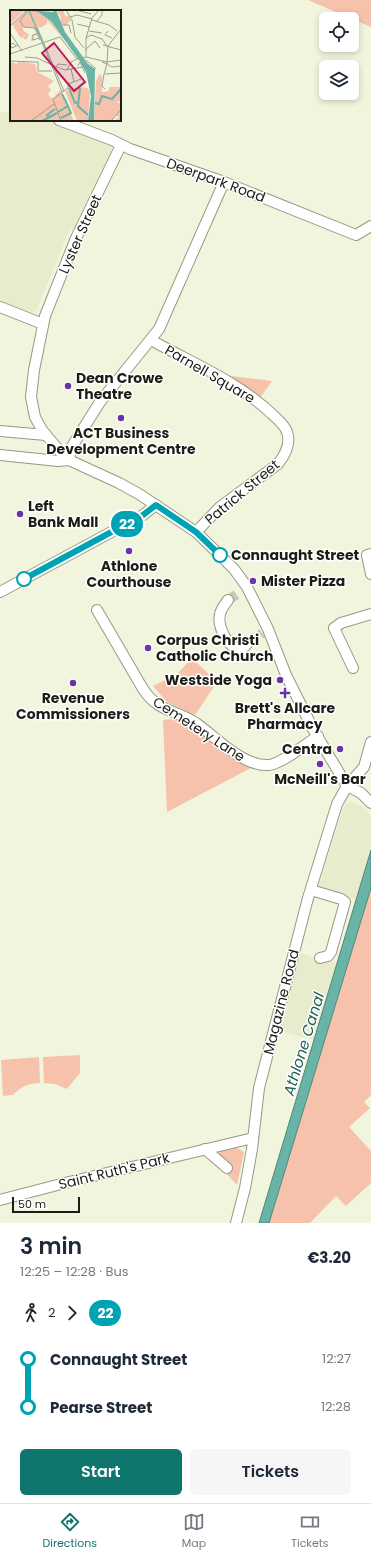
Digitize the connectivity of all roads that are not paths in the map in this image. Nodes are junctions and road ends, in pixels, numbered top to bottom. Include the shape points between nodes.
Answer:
1 (62, 121) edge
2 (121, 145) junction
3 (224, 182) junction
4 (371, 226) edge
5 (0, 307) edge
6 (43, 324) junction
7 (151, 340) junction
8 (0, 431) edge
9 (46, 435) junction
10 (286, 451) joint
11 (0, 455) edge
12 (67, 460) junction
13 (156, 505) junction
14 (196, 532) junction
15 (371, 554) edge
16 (371, 574) edge
17 (0, 592) edge
18 (228, 600) tunnel mouth
19 (97, 610) dead end
20 (371, 614) edge
21 (248, 643) tunnel mouth
22 (353, 668) dead end
23 (318, 736) junction
24 (371, 742) edge
25 (348, 786) junction
26 (371, 803) edge
27 (311, 890) junction
28 (320, 958) dead end
29 (253, 1138) junction
30 (205, 1149) junction
31 (227, 1168) dead end
32 (0, 1200) edge
33 (236, 1223) edge

1 - 2 street, Deerpark Road
2 - 3 street, Deerpark Road
2 - 6 street, Lyster Street via 76,238
3 - 4 street, Deerpark Road via 356,235
3 - 7 street, Parnell Square via 180,284 159,329
5 - 6 street
6 - 9 street, Lyster Street via 31,397 35,417
7 - 10 street, Parnell Square via 238,387 257,401 277,418 287,431
7 - 12 street, Parnell Square via 118,379 82,430
8 - 9 street
9 - 12 street, Lyster Street
10 - 14 street, Patrick Street via 278,464 220,507
11 - 12 street
12 - 13 street via 119,483
13 - 14 street
13 - 17 street via 143,515
14 - 23 street via 234,569
15 - 16 street via 367,555
18 - 21 street via 220,614 223,632 236,648 242,649
19 - 23 street, Cemetery Lane via 151,699 166,710 195,723 243,758 262,765 275,764
20 - 22 street via 341,623 334,628
23 - 25 street
24 - 25 street, Magazine Road via 364,767
25 - 26 street via 361,793
25 - 27 street, Magazine Road via 337,804
27 - 28 street via 345,902 330,954
27 - 29 street, Magazine Road via 259,1088
29 - 30 street, Saint Ruth's Park
29 - 33 street, Magazine Road
30 - 31 street
30 - 32 street, Saint Ruth's Park

